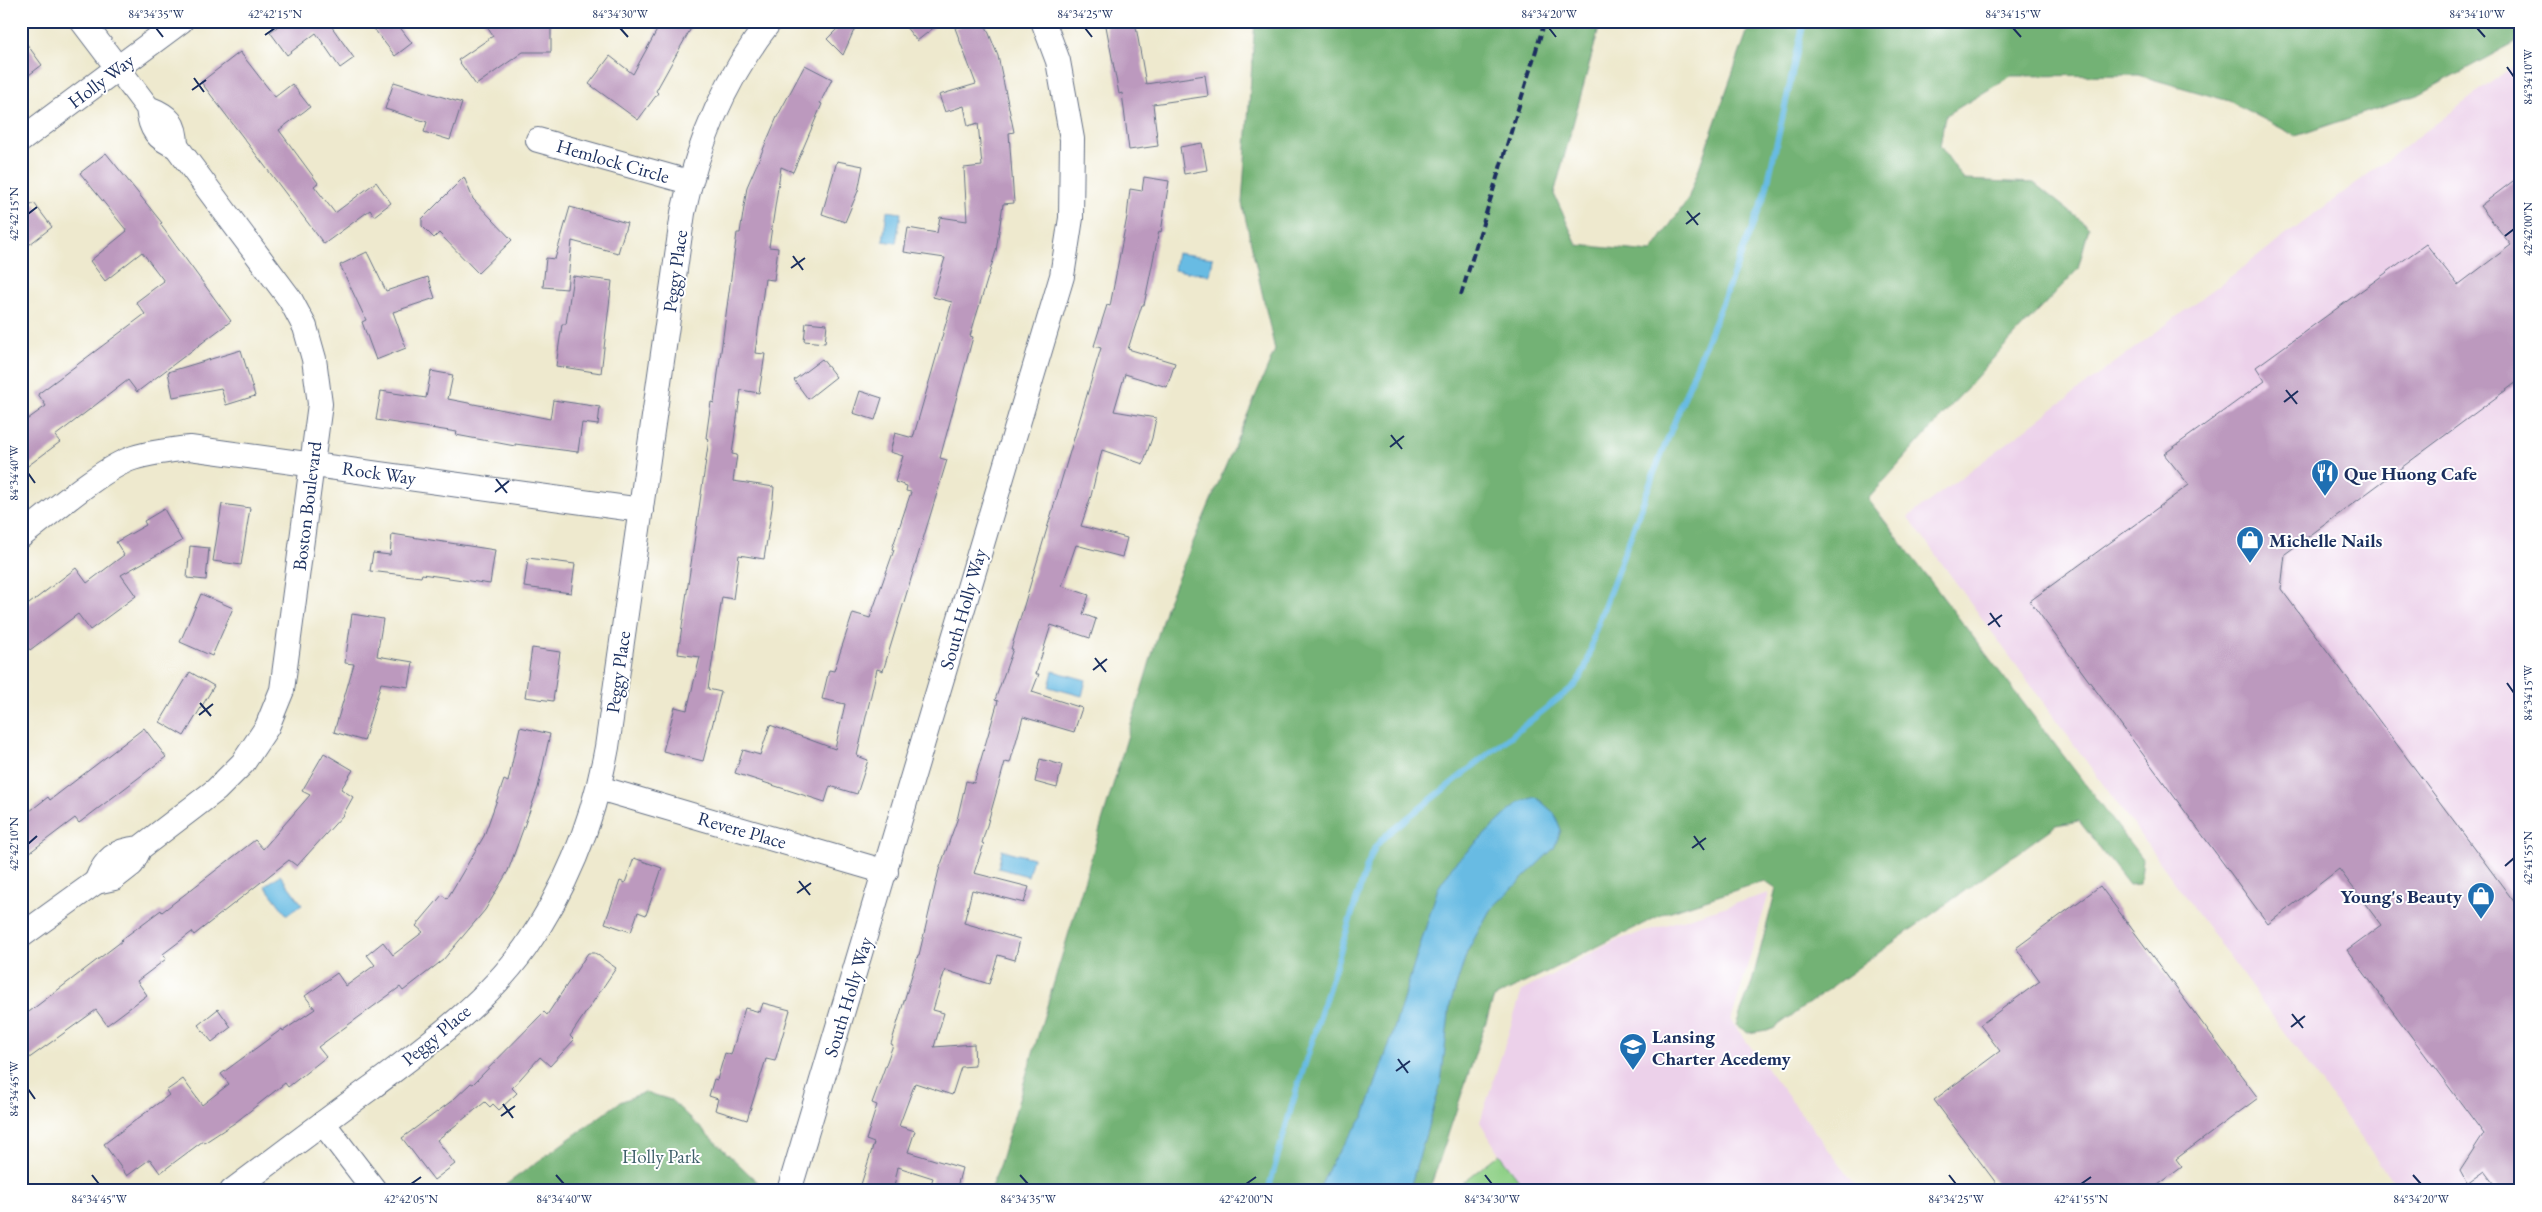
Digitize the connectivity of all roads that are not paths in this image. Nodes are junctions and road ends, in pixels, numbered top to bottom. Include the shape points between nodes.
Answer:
1 (82, 21) edge
2 (181, 21) edge
3 (770, 21) edge
4 (1043, 21) edge
5 (118, 68) junction
6 (21, 140) edge
7 (538, 140) dead end
8 (689, 182) junction
9 (313, 464) junction
10 (641, 510) junction
11 (21, 536) edge
12 (599, 788) junction
13 (886, 872) junction
14 (21, 936) edge
15 (323, 1123) junction
16 (232, 1191) edge
17 (375, 1191) edge
18 (790, 1191) edge

1 - 5 street, Boston Boulevard
2 - 5 street, Holly Way
3 - 8 street, Peggy Place via 724,92
4 - 13 street, South Holly Way via 1058,61 1072,140 1071,218 1062,276
5 - 6 street, Holly Way
5 - 9 street, Boston Boulevard via 148,108 150,125 162,141 176,146 270,269 305,328 314,359 320,404
7 - 8 street, Hemlock Circle
8 - 10 street, Peggy Place
9 - 10 street, Rock Way
9 - 11 street, Rock Way via 190,448 161,451 131,459 104,474
9 - 14 street, Boston Boulevard via 282,690 266,727 244,763 216,790 140,848 122,849 102,865 96,882
10 - 12 street, Peggy Place
12 - 13 street, Revere Place
12 - 15 street, Peggy Place via 562,887 524,948 484,994 435,1040
13 - 18 street, South Holly Way
15 - 16 street, Peggy Place
15 - 17 street

